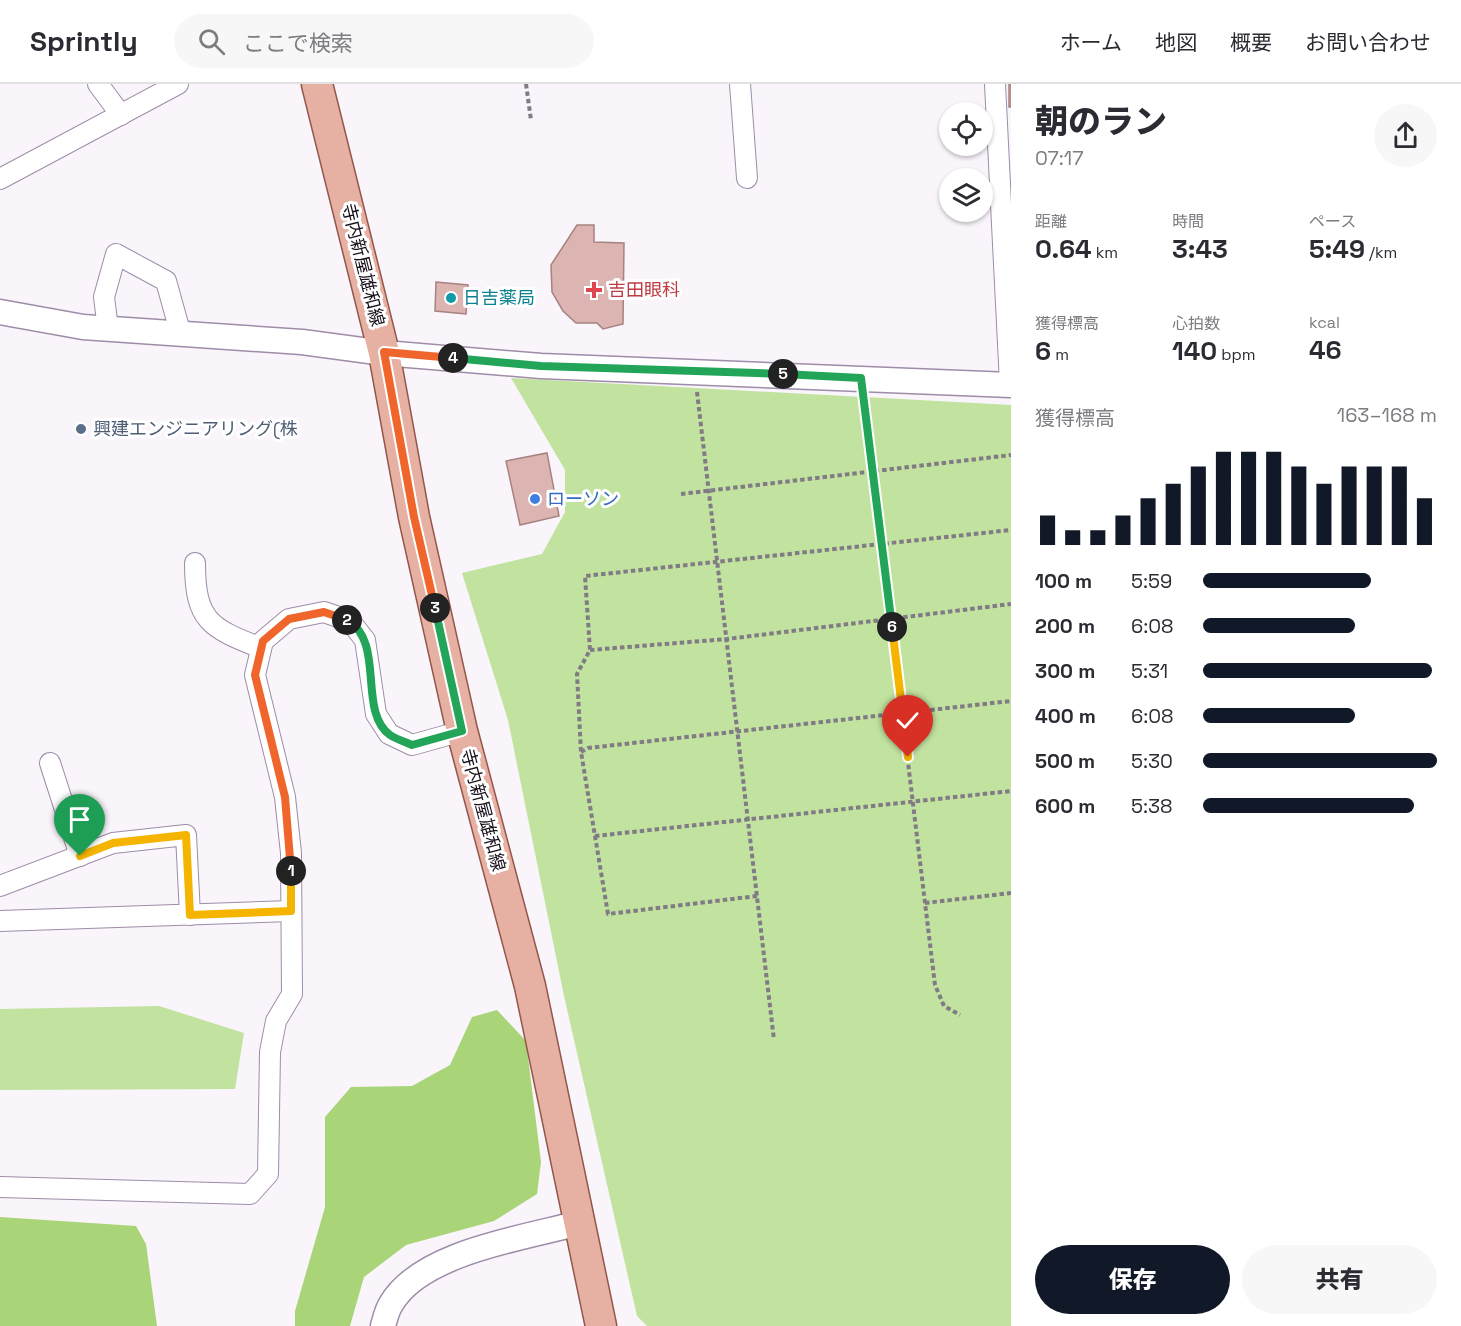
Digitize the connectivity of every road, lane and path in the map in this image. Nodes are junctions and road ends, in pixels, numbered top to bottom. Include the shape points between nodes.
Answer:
1 (98, 84) edge
2 (178, 84) edge
3 (317, 84) edge
4 (526, 84) edge
5 (740, 84) edge
6 (996, 84) edge
7 (121, 115) junction
8 (531, 120) dead end
9 (747, 178) dead end
10 (0, 179) edge
11 (0, 312) edge
12 (108, 330) junction
13 (181, 335) junction
14 (384, 352) junction
15 (694, 371) junction
16 (861, 378) junction
17 (1010, 384) edge
18 (1011, 455) edge
19 (873, 470) junction
20 (709, 490) junction
21 (681, 494) dead end
22 (1011, 530) edge
23 (882, 546) junction
24 (195, 562) dead end
25 (718, 563) junction
26 (1011, 604) edge
27 (891, 618) junction
28 (727, 639) junction
29 (261, 648) junction
30 (590, 650) junction
31 (1011, 701) edge
32 (902, 712) junction
33 (462, 731) junction
34 (738, 731) junction
35 (581, 752) junction
36 (50, 763) dead end
37 (1011, 791) edge
38 (913, 802) junction
39 (748, 818) junction
40 (595, 836) junction
41 (80, 856) junction
42 (0, 886) edge
43 (1011, 893) edge
44 (757, 896) junction
45 (925, 903) junction
46 (291, 911) junction
47 (190, 915) junction
48 (0, 921) edge
49 (960, 1015) dead end
50 (774, 1040) dead end
51 (0, 1187) edge
52 (579, 1223) junction
53 (383, 1326) edge
54 (601, 1326) edge

1 - 7 street
2 - 7 street
3 - 14 main road, 寺内新屋雄和線
4 - 8 path
5 - 9 street
6 - 17 street
7 - 10 street
11 - 12 street
12 - 13 street
12 - 13 street via 104,297 116,254 166,281
13 - 14 street via 302,342
14 - 15 street via 541,366
14 - 33 main road, 寺内新屋雄和線 via 414,517
15 - 16 street
15 - 20 path
16 - 17 street
16 - 19 path
18 - 19 path
19 - 20 path
19 - 23 path
20 - 21 path
20 - 25 path
22 - 23 path
23 - 25 path
23 - 27 path
24 - 29 street via 195,583 203,616 227,635
25 - 28 path
25 - 30 path via 585,576
26 - 27 path
27 - 28 path
27 - 32 path
28 - 30 path
28 - 34 path
29 - 33 street via 263,641 289,619 324,612 350,621 365,640 376,714 389,734 412,745
29 - 46 street via 255,675 285,797 291,853
30 - 35 path via 577,674
31 - 32 path
32 - 34 path
32 - 38 path
33 - 52 main road, 寺内新屋雄和線 via 530,986
34 - 35 path via 588,748
34 - 39 path
35 - 40 path
36 - 41 street
37 - 38 path
38 - 39 path
38 - 45 path
39 - 40 path
39 - 44 path
40 - 44 path via 608,914
41 - 42 street
41 - 47 street via 113,843 186,835
43 - 45 path
44 - 50 path
45 - 49 path via 935,985 944,1006
46 - 47 street
46 - 51 street via 292,994 276,1021 270,1052 268,1174 250,1194
47 - 48 street
52 - 53 street via 445,1259 415,1278 391,1304
52 - 54 main road, 寺内新屋雄和線

